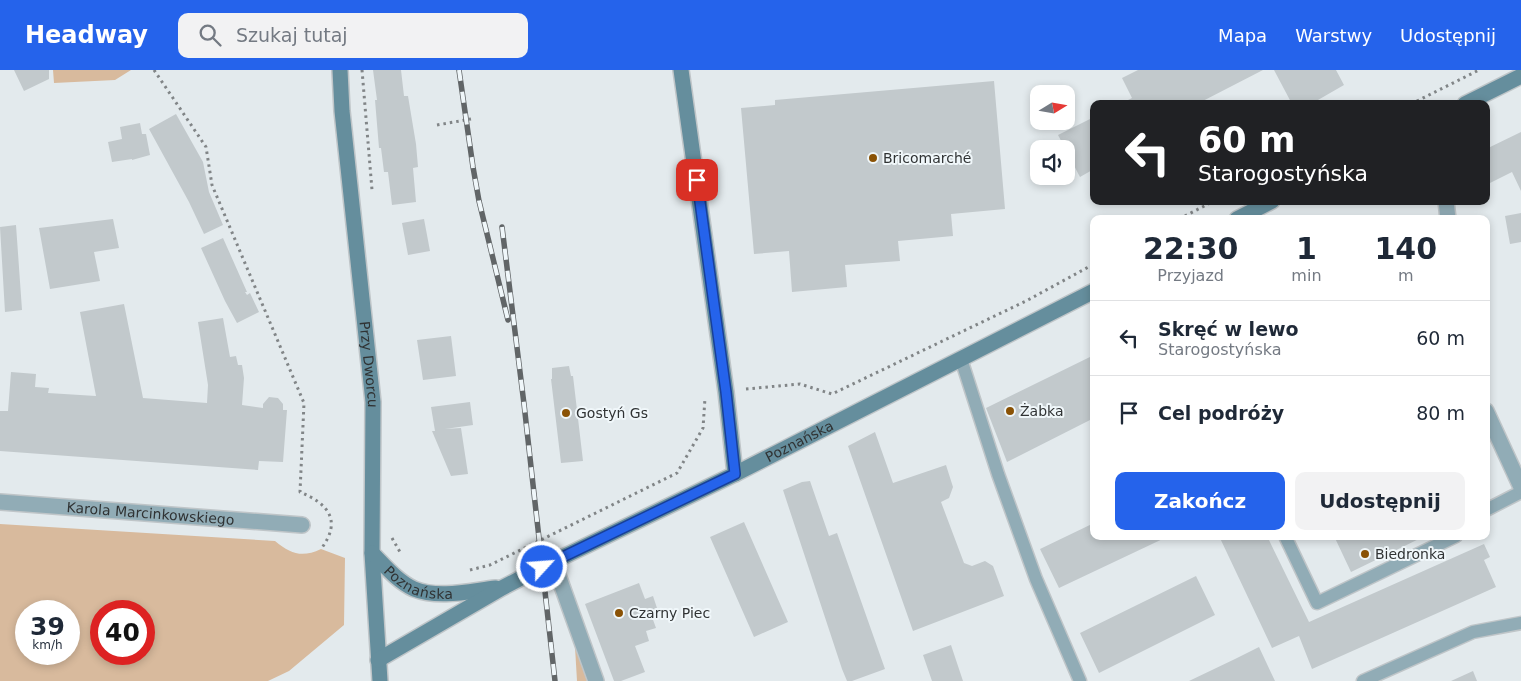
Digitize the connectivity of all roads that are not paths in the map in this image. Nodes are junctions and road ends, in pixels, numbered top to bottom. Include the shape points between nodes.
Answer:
1 (340, 70) edge
2 (682, 70) edge
3 (1521, 76) edge
4 (1473, 100) edge
5 (1264, 205) edge
6 (1245, 215) edge
7 (1090, 293) edge
8 (961, 360) junction
9 (1490, 420) edge
10 (735, 474) junction
11 (1521, 487) edge
12 (1521, 492) edge
13 (0, 502) edge
14 (1490, 508) edge
15 (302, 525) dead end
16 (1287, 540) edge
17 (1448, 540) edge
18 (372, 553) junction
19 (553, 561) junction
20 (502, 588) junction
21 (1521, 623) edge
22 (378, 660) junction
23 (380, 681) edge
24 (596, 681) edge
25 (1080, 681) edge
26 (1363, 681) edge

1 - 18 street, Przy Dworcu via 373,402
2 - 10 street
3 - 4 street
5 - 6 street
7 - 8 street, Poznańska
8 - 10 street, Poznańska
8 - 25 lane via 1036,579
9 - 11 street
10 - 19 street, Poznańska
12 - 14 lane
13 - 15 street, Karola Marcinkowskiego
16 - 17 lane via 1317,603
18 - 20 street, Poznańska via 392,574 414,589 442,594
18 - 22 street, Przy Dworcu
19 - 20 street, Poznańska
19 - 24 street
20 - 22 street, Poznańska
21 - 26 lane via 1474,632
22 - 23 street

